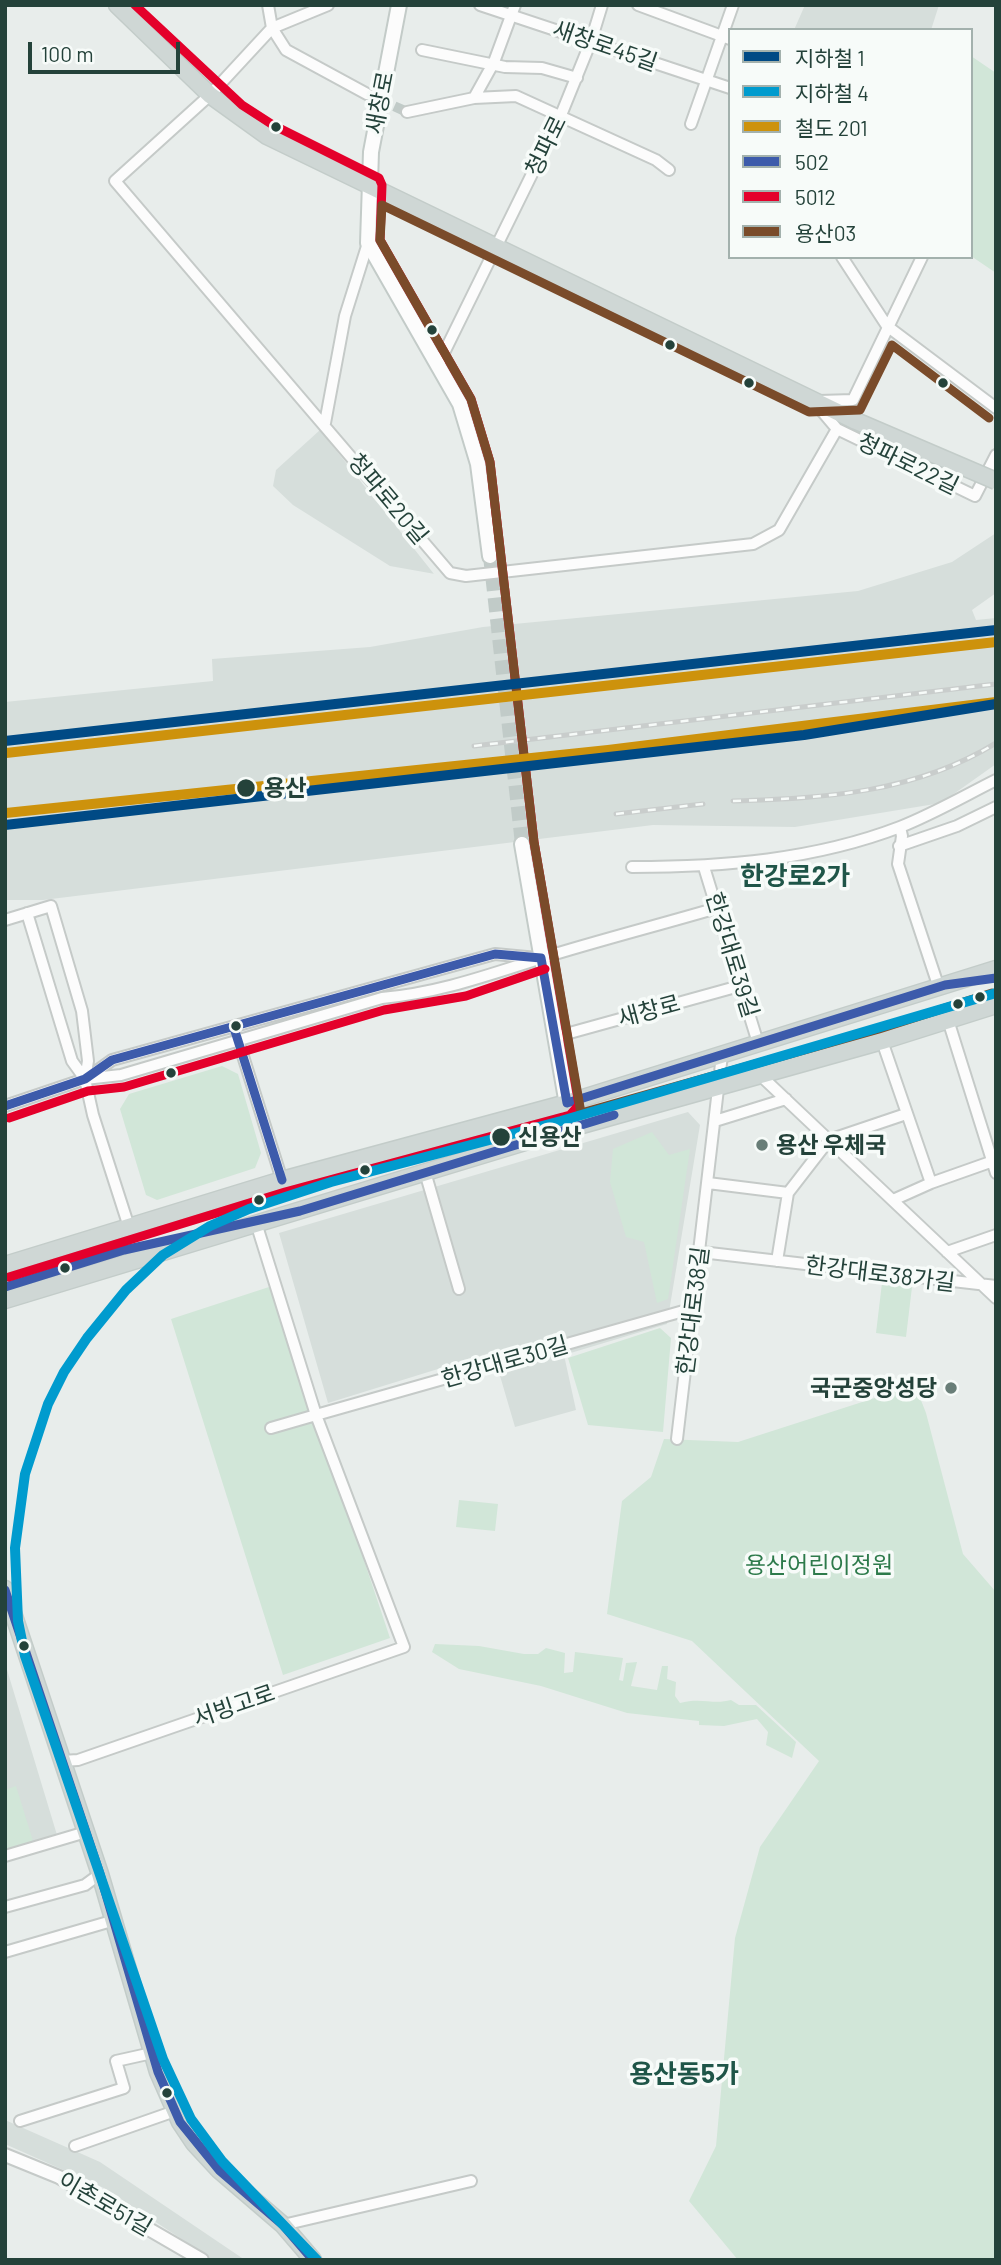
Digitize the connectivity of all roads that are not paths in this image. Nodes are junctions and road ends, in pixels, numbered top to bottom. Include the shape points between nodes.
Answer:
1 (117, 5) edge
2 (268, 5) edge
3 (328, 5) edge
4 (399, 5) edge
5 (480, 5) edge
6 (602, 5) edge
7 (638, 5) edge
8 (733, 5) edge
9 (514, 9) edge
10 (272, 28) junction
11 (726, 37) edge
12 (592, 41) junction
13 (422, 50) dead end
14 (495, 62) junction
15 (577, 78) junction
16 (707, 80) junction
17 (728, 87) edge
18 (367, 94) tunnel mouth
19 (210, 95) junction
20 (474, 98) junction
21 (407, 112) tunnel mouth
22 (561, 115) junction
23 (691, 124) dead end
24 (669, 170) dead end
25 (370, 186) junction
26 (368, 243) junction
27 (496, 249) junction
28 (843, 259) edge
29 (921, 259) edge
30 (887, 326) junction
31 (438, 365) junction
32 (813, 401) junction
33 (996, 408) edge
34 (325, 423) junction
35 (837, 429) junction
36 (994, 457) edge
37 (996, 481) edge
38 (490, 556) tunnel mouth
39 (996, 780) edge
40 (996, 807) edge
41 (900, 827) junction
42 (522, 844) tunnel mouth
43 (899, 846) junction
44 (632, 867) dead end
45 (705, 867) junction
46 (718, 908) junction
47 (27, 913) junction
48 (5, 920) edge
49 (541, 958) junction
50 (996, 969) edge
51 (743, 985) junction
52 (939, 988) junction
53 (996, 1005) edge
54 (948, 1020) junction
55 (234, 1028) junction
56 (555, 1037) junction
57 (238, 1041) junction
58 (882, 1041) junction
59 (758, 1043) junction
60 (722, 1055) junction
61 (760, 1075) junction
62 (85, 1079) junction
63 (719, 1085) junction
64 (786, 1099) junction
65 (567, 1103) junction
66 (5, 1106) edge
67 (906, 1114) junction
68 (715, 1121) junction
69 (571, 1128) junction
70 (829, 1140) junction
71 (994, 1161) edge
72 (425, 1172) junction
73 (996, 1173) edge
74 (282, 1180) junction
75 (708, 1183) junction
76 (931, 1183) junction
77 (788, 1193) junction
78 (893, 1200) junction
79 (257, 1226) junction
80 (129, 1227) junction
81 (996, 1235) edge
82 (701, 1252) junction
83 (947, 1252) junction
84 (777, 1261) junction
85 (5, 1265) edge
86 (996, 1286) edge
87 (984, 1287) junction
88 (459, 1289) dead end
89 (996, 1298) edge
90 (5, 1300) edge
91 (694, 1308) junction
92 (316, 1415) junction
93 (271, 1428) dead end
94 (677, 1440) dead end
95 (5, 1589) edge
96 (62, 1761) junction
97 (86, 1832) junction
98 (5, 1856) edge
99 (100, 1874) junction
100 (5, 1907) edge
101 (115, 1920) junction
102 (5, 1952) edge
103 (152, 2053) junction
104 (175, 2111) junction
105 (20, 2121) dead end
106 (75, 2146) dead end
107 (5, 2155) edge
108 (471, 2181) dead end
109 (283, 2225) junction
110 (202, 2260) edge
111 (313, 2260) edge

1 - 19 main road
2 - 10 street
3 - 10 street
4 - 25 main road, 새창로 via 371,152
5 - 9 street, 새창로45길
6 - 12 street, 청파로
7 - 11 street
8 - 11 street
9 - 12 street, 새창로45길
9 - 14 street
10 - 18 street via 286,50
10 - 19 street
11 - 16 street
12 - 15 street, 청파로
12 - 16 street, 새창로45길
13 - 14 street, 새창로
14 - 15 street, 새창로
14 - 20 street
15 - 22 street, 청파로
16 - 17 street, 새창로45길
16 - 23 street
19 - 25 main road via 267,136
19 - 34 street, 청파로20길 via 115,180
20 - 21 street
20 - 22 street via 516,96
22 - 24 street
22 - 27 street, 청파로
25 - 26 main road, 새창로
25 - 27 main road
26 - 31 main road
26 - 34 street, 새창로 via 343,325
27 - 31 street, 청파로
27 - 32 main road
28 - 30 street
29 - 30 street
30 - 32 street via 853,400
30 - 33 street
31 - 38 main road via 471,435
32 - 35 street, 청파로22길
32 - 37 main road, bridge
34 - 35 street, 청파로20길 via 450,573 466,576 753,544 779,530
35 - 36 street, 청파로22길 via 975,496
39 - 41 street, 한강대로39길
40 - 43 street
41 - 43 street
41 - 45 street, 한강대로39길 via 790,857
42 - 49 main road
43 - 52 street via 898,864
44 - 45 street, 한강대로39길
45 - 46 street, 한강대로39길
46 - 49 street
46 - 51 street, 한강대로39길
47 - 48 street
47 - 62 street via 72,1061
47 - 62 street via 51,906 82,1011 88,1061
49 - 55 street via 495,954
49 - 56 main road
49 - 57 street via 495,975 422,994 382,998
50 - 52 main road
51 - 56 street, 새창로
51 - 59 street, 한강대로39길
52 - 59 main road
53 - 54 main road
54 - 58 main road
54 - 71 street
55 - 57 street
55 - 62 street via 112,1060
56 - 65 main road
57 - 62 street via 121,1075
57 - 74 street
58 - 61 main road
58 - 67 street
59 - 60 main road
60 - 63 street, 한강대로38길
60 - 65 main road
61 - 63 main road
61 - 64 street
62 - 66 street
62 - 80 street
63 - 68 street, 한강대로38길
63 - 69 main road
64 - 68 street
64 - 70 street
65 - 69 main road
65 - 74 main road
67 - 70 street
67 - 76 street
68 - 75 street, 한강대로38길
69 - 72 main road
70 - 77 street, 한강대로38가길
70 - 78 street
71 - 73 street
71 - 76 street
72 - 79 main road
72 - 88 street
74 - 80 main road
75 - 77 street
75 - 82 street, 한강대로38길
76 - 78 street
77 - 84 street, 한강대로38가길
78 - 83 street
79 - 90 main road
79 - 92 street
80 - 85 main road
81 - 83 street
82 - 84 street, 한강대로38가길
82 - 91 street, 한강대로38길
83 - 87 street
84 - 87 street, 한강대로38가길
86 - 87 street, 한강대로38가길
87 - 89 street
91 - 92 street, 한강대로30길
91 - 94 street, 한강대로38길
92 - 93 street, 한강대로30길
92 - 96 street, 서빙고로 via 404,1647 78,1760
95 - 96 main road
96 - 97 main road
97 - 98 street
97 - 99 main road
99 - 100 street via 85,1885
99 - 101 main road
101 - 102 street
101 - 103 main road
103 - 104 main road
103 - 105 street via 116,2062 124,2088
104 - 106 street
104 - 109 main road via 211,2161
107 - 110 street, 이촌로51길 via 59,2177
108 - 109 street
109 - 111 main road

